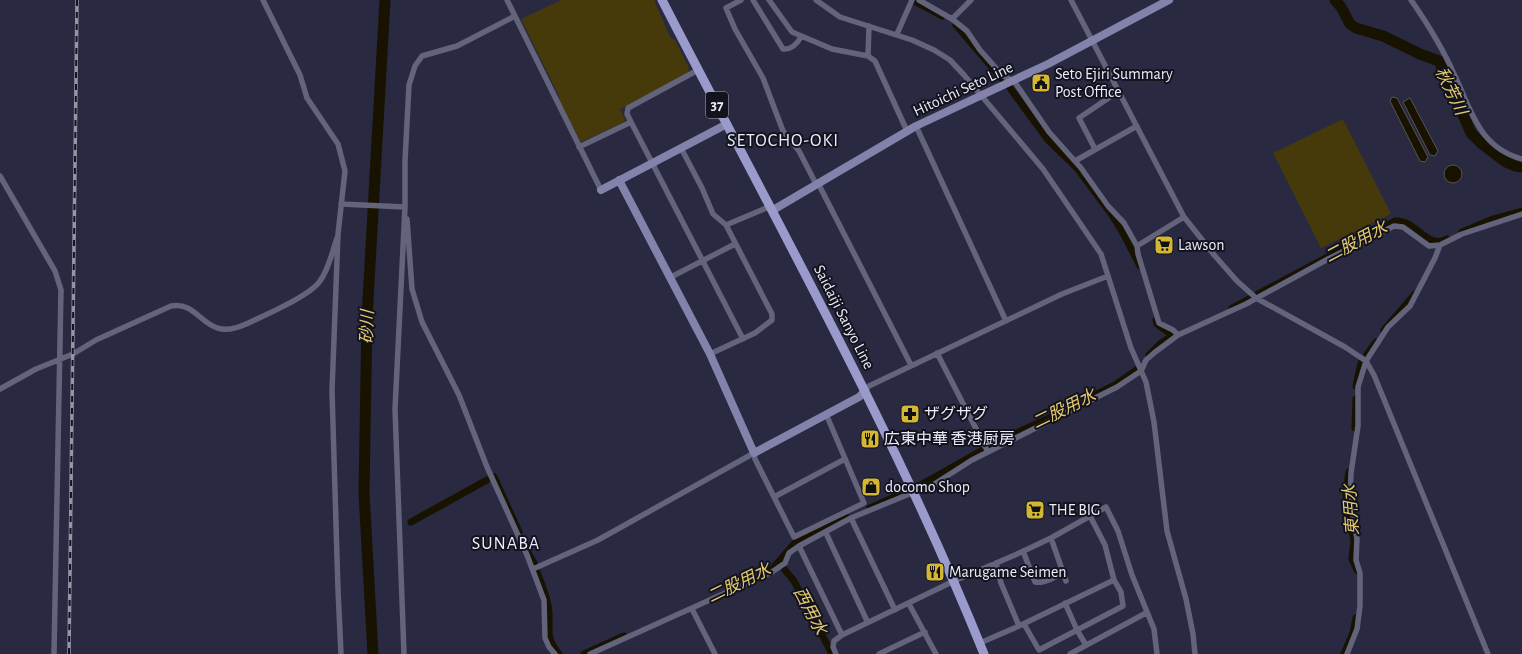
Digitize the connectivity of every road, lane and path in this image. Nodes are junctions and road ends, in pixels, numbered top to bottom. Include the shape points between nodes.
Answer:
1 (263, 0) edge
2 (507, 0) edge
3 (662, 0) edge
4 (741, 0) edge
5 (753, 0) edge
6 (769, 0) edge
7 (816, 0) edge
8 (912, 0) edge
9 (919, 0) edge
10 (971, 0) edge
11 (1072, 0) edge
12 (1169, 0) edge
13 (1411, 0) edge
14 (515, 16) junction
15 (952, 19) junction
16 (869, 26) junction
17 (897, 34) junction
18 (801, 36) junction
19 (1092, 40) junction
20 (868, 56) junction
21 (698, 70) junction
22 (1014, 81) junction
23 (1119, 91) junction
24 (982, 95) junction
25 (631, 122) junction
26 (727, 124) junction
27 (916, 126) junction
28 (1137, 126) junction
29 (907, 130) junction
30 (579, 148) junction
31 (681, 148) junction
32 (1095, 149) junction
33 (1522, 159) edge
34 (1075, 161) junction
35 (652, 163) junction
36 (0, 176) edge
37 (619, 180) junction
38 (817, 183) junction
39 (601, 190) joint
40 (341, 204) junction
41 (405, 207) junction
42 (772, 208) junction
43 (1522, 214) edge
44 (1184, 217) junction
45 (726, 225) junction
46 (338, 234) junction
47 (735, 244) junction
48 (1440, 245) junction
49 (1137, 246) junction
50 (703, 260) junction
51 (1108, 276) junction
52 (671, 277) junction
53 (1256, 298) junction
54 (1006, 321) junction
55 (1178, 335) junction
56 (743, 338) junction
57 (937, 353) junction
58 (710, 354) junction
59 (61, 358) junction
60 (1366, 361) junction
61 (911, 365) junction
62 (1141, 371) junction
63 (0, 389) edge
64 (865, 391) junction
65 (826, 414) junction
66 (988, 452) junction
67 (754, 454) junction
68 (845, 459) junction
69 (914, 492) junction
70 (774, 497) junction
71 (1090, 516) junction
72 (851, 518) junction
73 (826, 533) junction
74 (1051, 538) junction
75 (799, 546) junction
76 (1024, 551) junction
77 (996, 563) junction
78 (532, 569) junction
79 (1063, 571) junction
80 (1114, 580) junction
81 (954, 581) junction
82 (1066, 581) dead end
83 (1066, 603) junction
84 (909, 604) junction
85 (692, 609) junction
86 (895, 610) junction
87 (1146, 613) junction
88 (867, 621) junction
89 (1021, 625) junction
90 (1077, 630) junction
91 (924, 632) junction
92 (842, 635) junction
93 (980, 643) junction
94 (1086, 645) junction
95 (54, 654) edge
96 (341, 654) edge
97 (404, 654) edge
98 (555, 654) edge
99 (590, 654) edge
100 (715, 654) edge
101 (836, 654) edge
102 (878, 654) edge
103 (936, 654) edge
104 (984, 654) edge
105 (1070, 654) edge
106 (1157, 654) edge
107 (1195, 654) edge
108 (1347, 654) edge
109 (1488, 654) edge

1 - 40 street via 300,75 307,98 338,144 345,170
2 - 14 street
3 - 21 main road, Saidaiji Sanyo Line / 37
4 - 38 street via 726,8 763,78 783,131 799,151
5 - 18 street via 783,49 787,50 798,43
6 - 18 street via 788,27
7 - 16 street via 840,17
8 - 17 street
9 - 15 street
10 - 15 street
11 - 19 street
12 - 19 street, Hitoichi Seto Line
13 - 33 street via 1454,74 1478,128 1500,149
14 - 30 street
14 - 41 street via 457,46 419,59 409,85
15 - 22 street via 967,31 1003,76
16 - 17 street
16 - 20 street
17 - 24 street via 950,60
18 - 20 street via 832,49
19 - 22 street, Hitoichi Seto Line
19 - 23 street
20 - 29 street via 875,61
21 - 25 street via 628,108 627,114
21 - 26 main road, Saidaiji Sanyo Line / 37
22 - 24 street, Hitoichi Seto Line
22 - 34 street via 1049,132
23 - 28 street
23 - 32 street via 1079,118
24 - 27 street, Hitoichi Seto Line
24 - 51 street via 1043,169 1100,254
25 - 30 street
25 - 35 street
26 - 31 street
26 - 42 main road, Saidaiji Sanyo Line / 37
27 - 29 street, Hitoichi Seto Line
27 - 54 street
28 - 32 street
28 - 44 street
29 - 38 street, Hitoichi Seto Line
30 - 39 street
31 - 35 street
31 - 45 street via 713,214
32 - 34 street
34 - 49 street via 1108,206 1124,223
35 - 37 street
35 - 50 street
36 - 59 street via 55,271 61,290
37 - 39 street
37 - 52 street
38 - 42 street, Hitoichi Seto Line
38 - 61 street
40 - 41 street
40 - 46 street
41 - 78 street via 409,230 412,289 422,322 459,396
41 - 97 street via 395,409
42 - 45 street
42 - 64 main road, Saidaiji Sanyo Line / 37
43 - 48 street via 1462,234
44 - 49 street
44 - 53 street via 1224,266
45 - 47 street
46 - 59 street via 319,282 303,294 236,329 224,331 205,322 180,304
46 - 96 street via 332,391
47 - 50 street
47 - 56 street via 772,314 772,320 755,333
48 - 53 street via 1429,246 1403,227 1394,226
48 - 60 street via 1410,306 1388,328
49 - 55 street via 1159,322
50 - 52 street
50 - 56 street
51 - 54 street via 1062,294
51 - 62 street
52 - 58 street
53 - 55 street
53 - 60 street
54 - 57 street
55 - 62 street via 1146,360
56 - 58 street
57 - 61 street
57 - 66 street
58 - 67 street
59 - 63 street
59 - 95 street
60 - 108 street via 1358,387 1358,426 1350,499 1357,539 1360,606 1356,629
60 - 109 street via 1374,374
61 - 64 street via 869,386
62 - 66 street via 1117,387
62 - 107 street via 1146,382 1154,422 1167,531 1187,606
64 - 65 street via 859,397
64 - 69 main road, Saidaiji Sanyo Line / 37
65 - 67 street
65 - 68 street
66 - 69 street via 925,490
67 - 70 street
67 - 78 street via 598,540
68 - 70 street
68 - 70 street via 864,503 794,537
69 - 72 street
69 - 81 main road, Saidaiji Sanyo Line / 37
71 - 74 street
71 - 80 street via 1105,545
71 - 87 street via 1106,506 1118,531
72 - 73 street
72 - 86 street
73 - 75 street
73 - 88 street
74 - 76 street
74 - 79 street
75 - 85 street via 790,553 785,563 772,572
75 - 92 street
76 - 77 street
76 - 79 street via 1035,582 1053,578
77 - 81 street
77 - 89 street via 1001,583
78 - 98 street via 544,600 545,638
79 - 82 street
80 - 83 street
80 - 90 street via 1122,592 1123,606
81 - 84 street
81 - 93 main road, Saidaiji Sanyo Line / 37
83 - 89 street
83 - 90 street
84 - 86 street
84 - 91 street
85 - 99 street
85 - 100 street
86 - 88 street
87 - 94 street
87 - 106 street via 1154,629
88 - 92 street
89 - 90 street via 1039,650
89 - 93 street
90 - 94 street
91 - 102 street
91 - 103 street
92 - 101 street via 834,641
93 - 104 main road, Saidaiji Sanyo Line / 37
94 - 105 street

